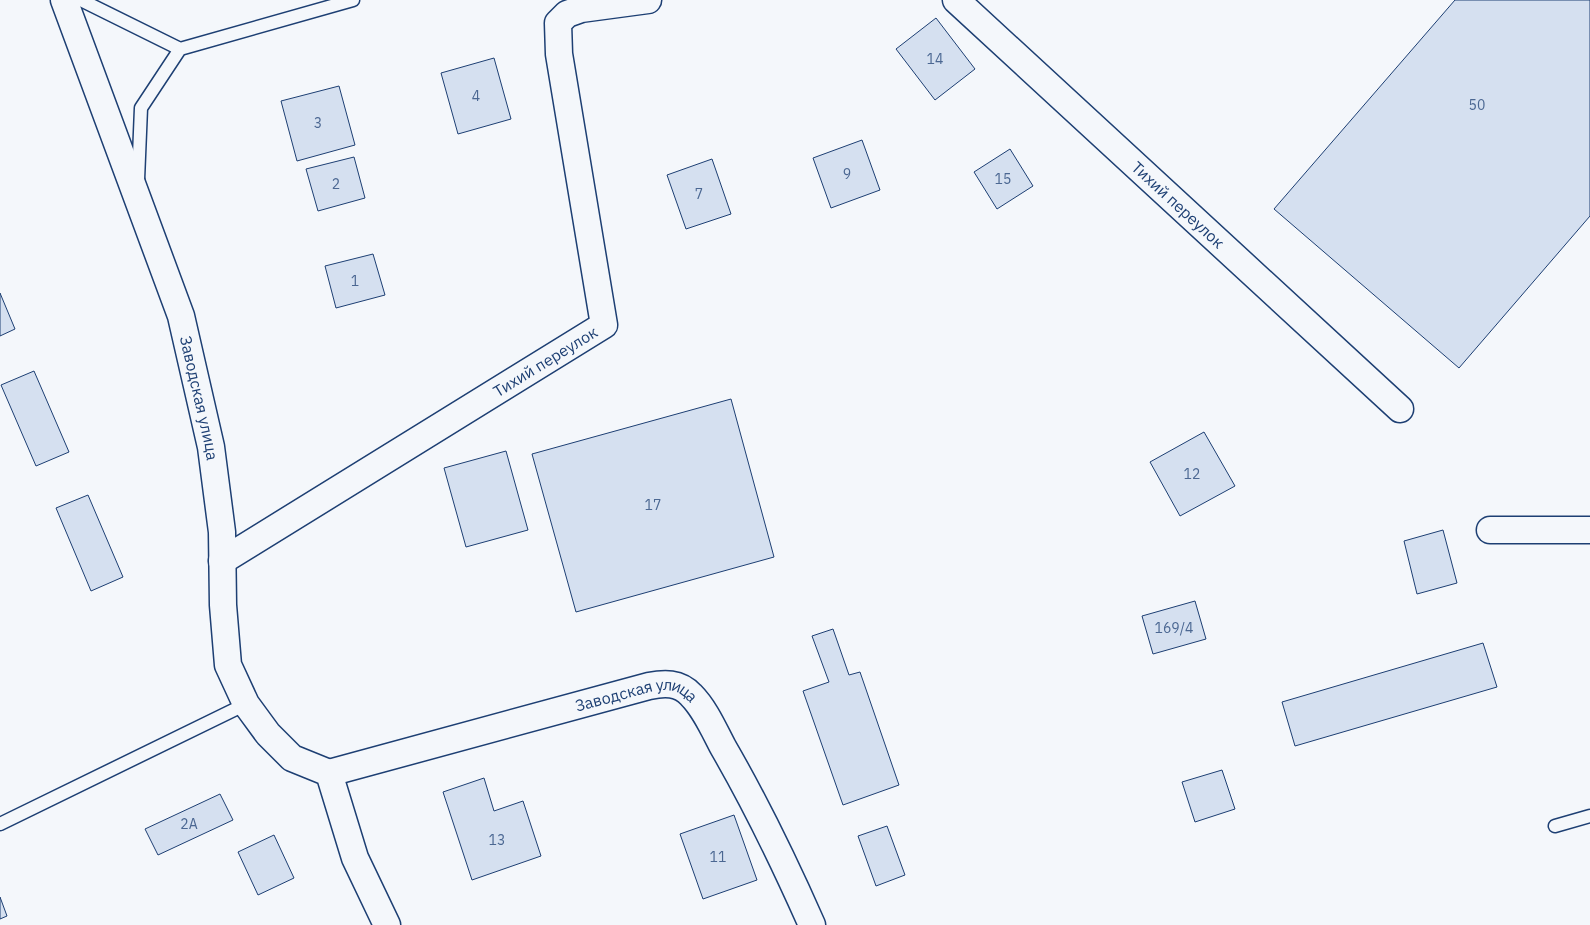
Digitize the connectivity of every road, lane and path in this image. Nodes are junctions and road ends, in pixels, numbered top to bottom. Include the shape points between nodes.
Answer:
1 (64, 0) edge
2 (80, 0) edge
3 (353, 0) edge
4 (648, 0) edge
5 (956, 0) edge
6 (180, 49) junction
7 (138, 201) junction
8 (1400, 409) dead end
9 (1490, 530) dead end
10 (1590, 530) edge
11 (222, 561) junction
12 (246, 704) junction
13 (329, 773) junction
14 (1590, 816) edge
15 (0, 824) edge
16 (1555, 826) dead end
17 (387, 925) edge
18 (812, 925) edge

1 - 7 street, Заводская улица
2 - 6 lane
3 - 6 lane
4 - 11 street, Тихий переулок via 582,9 567,14 558,23 559,54 604,325
5 - 8 street, Тихий переулок
6 - 7 lane via 141,108
7 - 11 street, Заводская улица via 181,316 211,447 222,532
9 - 10 street
11 - 12 street, Заводская улица via 222,605 228,665
12 - 13 street, Заводская улица via 268,734 292,758
12 - 15 lane
13 - 17 street via 355,858
13 - 18 street, Заводская улица via 649,686 677,685 691,694 701,708 748,791
14 - 16 lane

